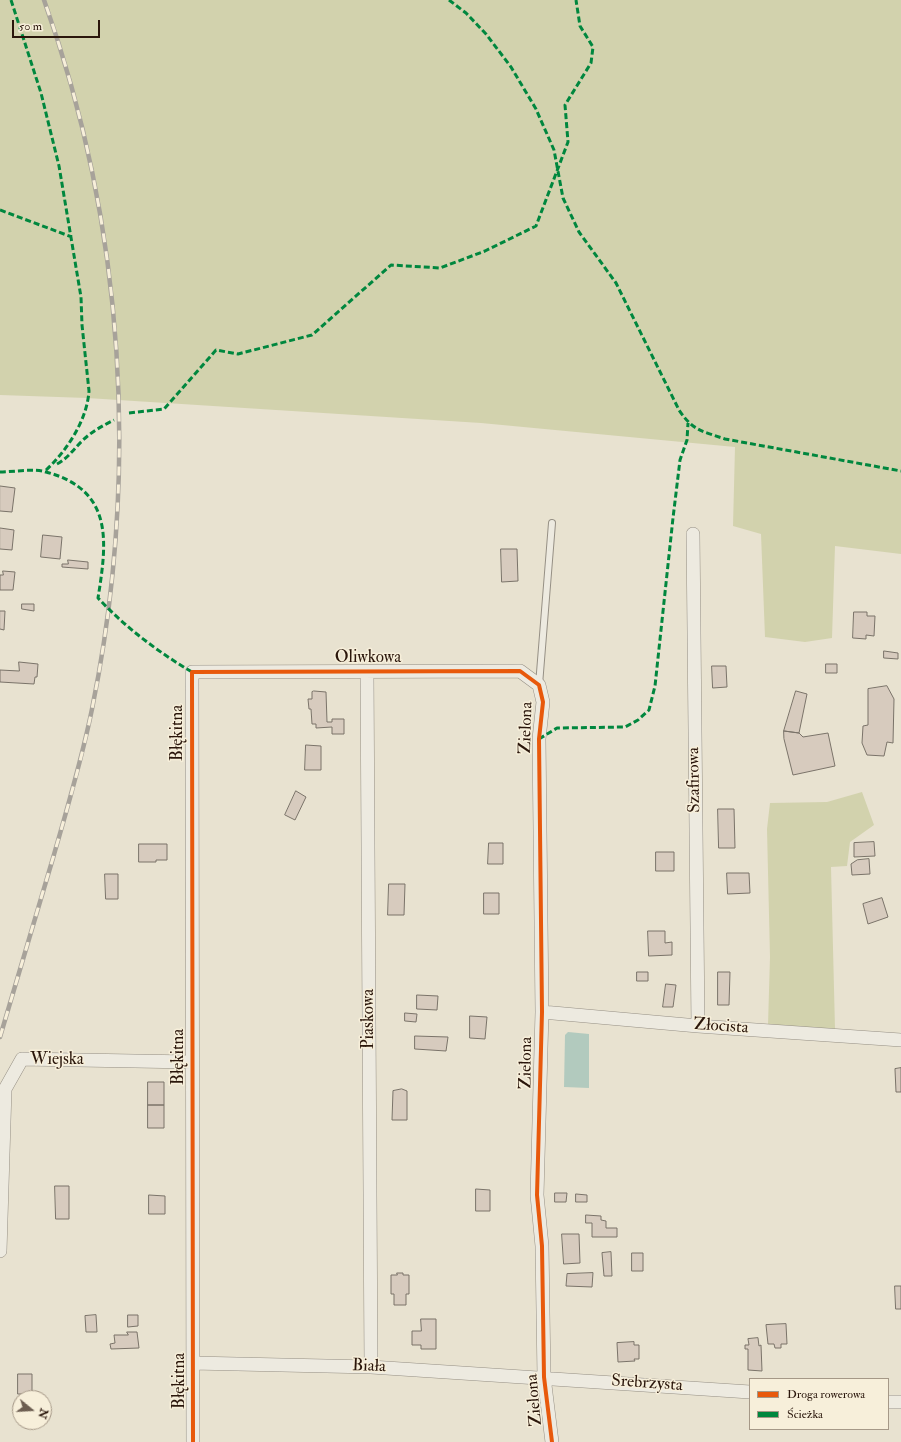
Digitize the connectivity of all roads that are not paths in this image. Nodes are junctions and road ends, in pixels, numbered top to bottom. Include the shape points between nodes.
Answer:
1 (552, 523) dead end
2 (693, 534) dead end
3 (192, 672) joint
4 (367, 672) junction
5 (539, 685) junction
6 (542, 1012) junction
7 (698, 1026) junction
8 (901, 1040) edge
9 (191, 1062) junction
10 (0, 1251) edge
11 (193, 1363) junction
12 (372, 1367) junction
13 (544, 1377) junction
14 (749, 1392) edge
15 (889, 1402) edge
16 (901, 1402) edge
17 (193, 1442) edge
18 (552, 1442) edge

1 - 5 lane, Zielona
2 - 7 street, Szafirowa
3 - 4 street, Oliwkowa
3 - 9 street, Błękitna
4 - 5 street, Oliwkowa via 520,671
4 - 12 street, Piaskowa
5 - 6 street, Zielona via 543,702 539,739
6 - 7 street, Złocista
6 - 13 street, Zielona via 537,1195 542,1246
7 - 8 street, Złocista
9 - 10 street, Wiejska via 22,1059 4,1089
9 - 11 street, Błękitna
11 - 12 street, Biała
11 - 17 street, Błękitna
12 - 13 street, Biała
13 - 14 street, Srebrzysta
13 - 18 street, Zielona
15 - 16 street

